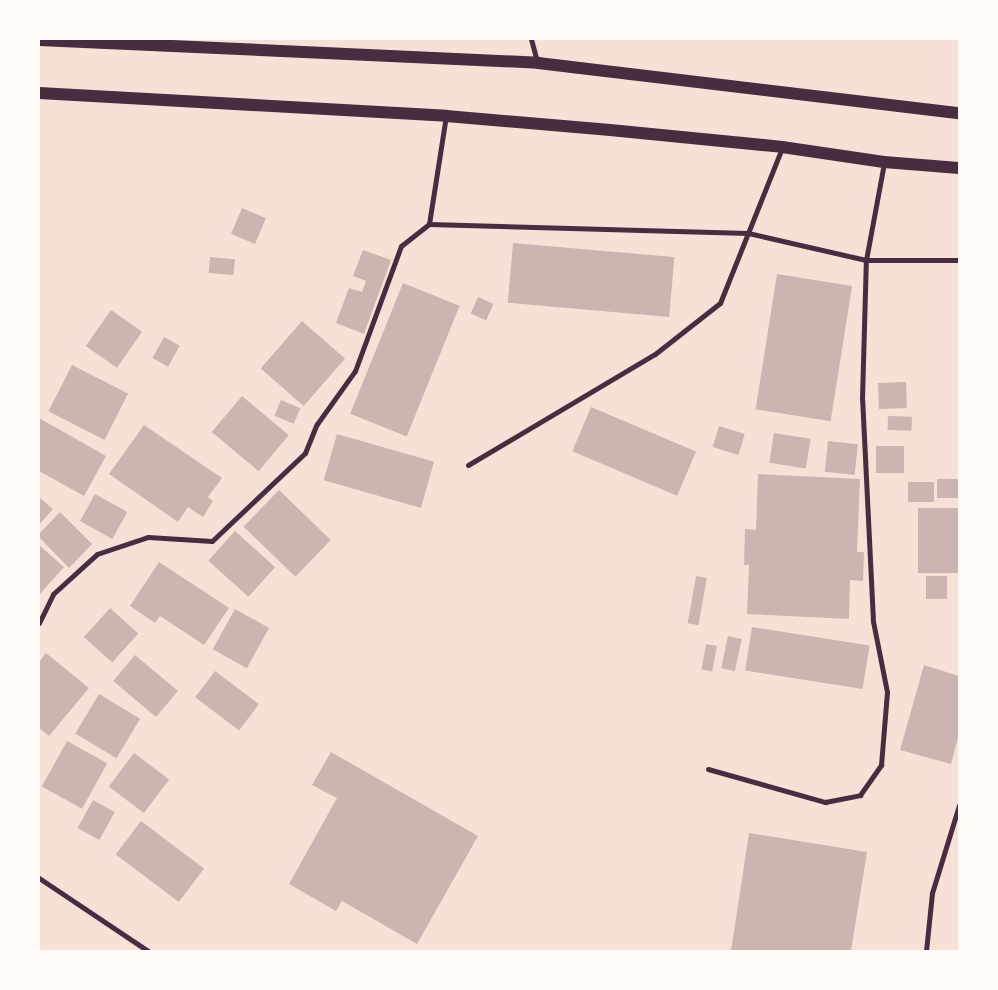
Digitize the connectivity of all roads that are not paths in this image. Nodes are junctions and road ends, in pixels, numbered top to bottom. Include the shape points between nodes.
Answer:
1 (531, 39) edge
2 (39, 40) edge
3 (538, 63) junction
4 (39, 93) edge
5 (959, 112) edge
6 (446, 116) junction
7 (782, 147) junction
8 (884, 162) junction
9 (959, 168) edge
10 (429, 224) junction
11 (748, 233) junction
12 (866, 260) junction
13 (959, 260) edge
14 (468, 465) dead end
15 (39, 623) edge
16 (708, 769) dead end
17 (959, 805) edge
18 (39, 878) edge
19 (148, 951) edge
20 (926, 951) edge

1 - 3 street
2 - 3 main road
3 - 5 main road
4 - 6 main road
6 - 7 main road
6 - 10 street
7 - 8 main road
7 - 11 street
8 - 9 main road
8 - 12 street
10 - 11 street
10 - 15 street via 401,246 355,371 317,424 306,453 212,542 148,538 97,554 53,594
11 - 12 street
11 - 14 street via 720,303 655,354
12 - 13 street
12 - 16 street via 862,399 869,543 873,621 887,692 881,765 860,795 824,802
17 - 20 street via 932,893
18 - 19 street

